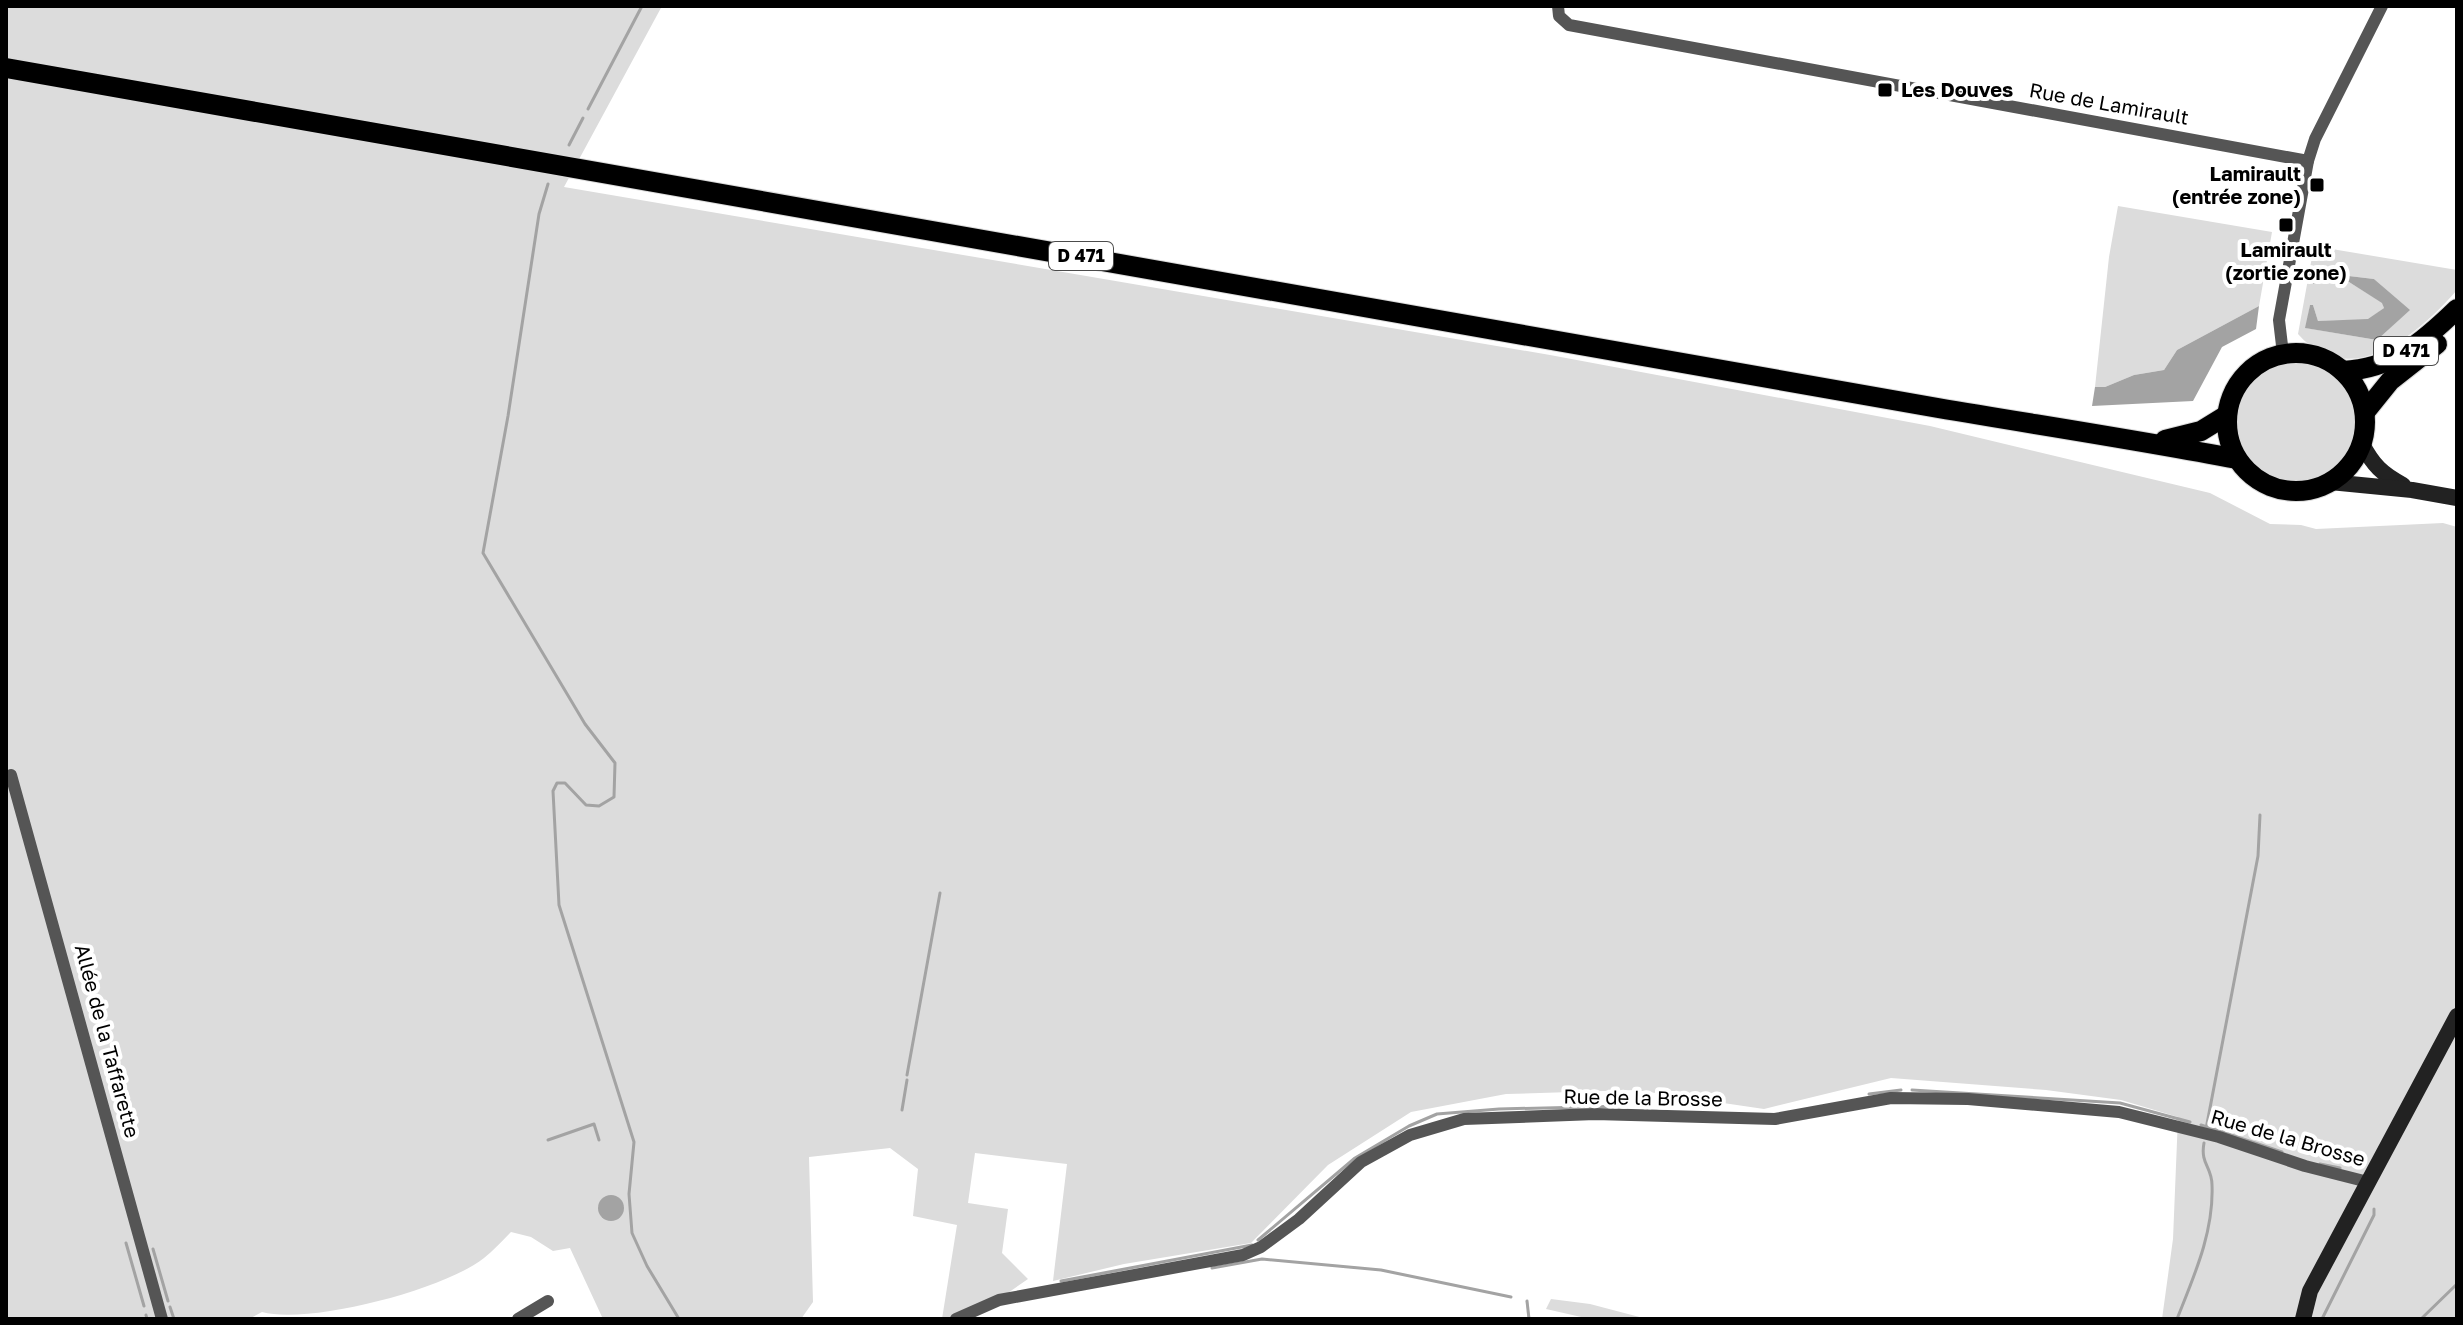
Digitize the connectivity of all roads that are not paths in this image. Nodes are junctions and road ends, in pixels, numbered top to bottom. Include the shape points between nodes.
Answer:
1 (1558, 6) edge
2 (2382, 6) edge
3 (6, 68) edge
4 (2308, 161) junction
5 (2457, 309) edge
6 (2457, 327) edge
7 (2283, 354) junction
8 (2343, 371) junction
9 (2365, 412) junction
10 (2227, 415) junction
11 (2156, 442) junction
12 (2362, 444) junction
13 (2237, 459) junction
14 (2330, 482) junction
15 (2412, 490) junction
16 (2457, 498) edge
17 (11, 775) dead end
18 (2457, 1016) edge
19 (2368, 1182) junction
20 (548, 1301) dead end
21 (162, 1319) edge
22 (518, 1319) edge
23 (956, 1319) edge
24 (2303, 1319) edge

1 - 4 street, Rue de Lamirault via 1559,16 1569,25
2 - 4 street
3 - 11 main road, D 471
4 - 7 street via 2279,320
5 - 8 main road, D 471 via 2401,355 2376,368
6 - 9 main road, D 471 via 2390,381
7 - 8 main road via 2321,357
7 - 10 main road via 2262,361 2245,375
8 - 9 main road via 2358,390
9 - 12 main road
10 - 11 main road, D 471 via 2201,431
10 - 13 main road via 2228,438
11 - 13 main road, D 471
12 - 14 main road via 2344,472
12 - 15 main road via 2382,474
13 - 14 main road via 2269,486 2289,491
14 - 15 main road
15 - 16 main road
17 - 21 street, Allée de la Taffarette
18 - 19 main road
19 - 23 street, Rue de la Brosse via 2119,1112 1968,1099 1891,1098 1775,1119 1595,1114 1464,1119 1410,1135 1361,1162 1299,1219 1243,1255 999,1300
19 - 24 main road via 2310,1291
20 - 22 street

